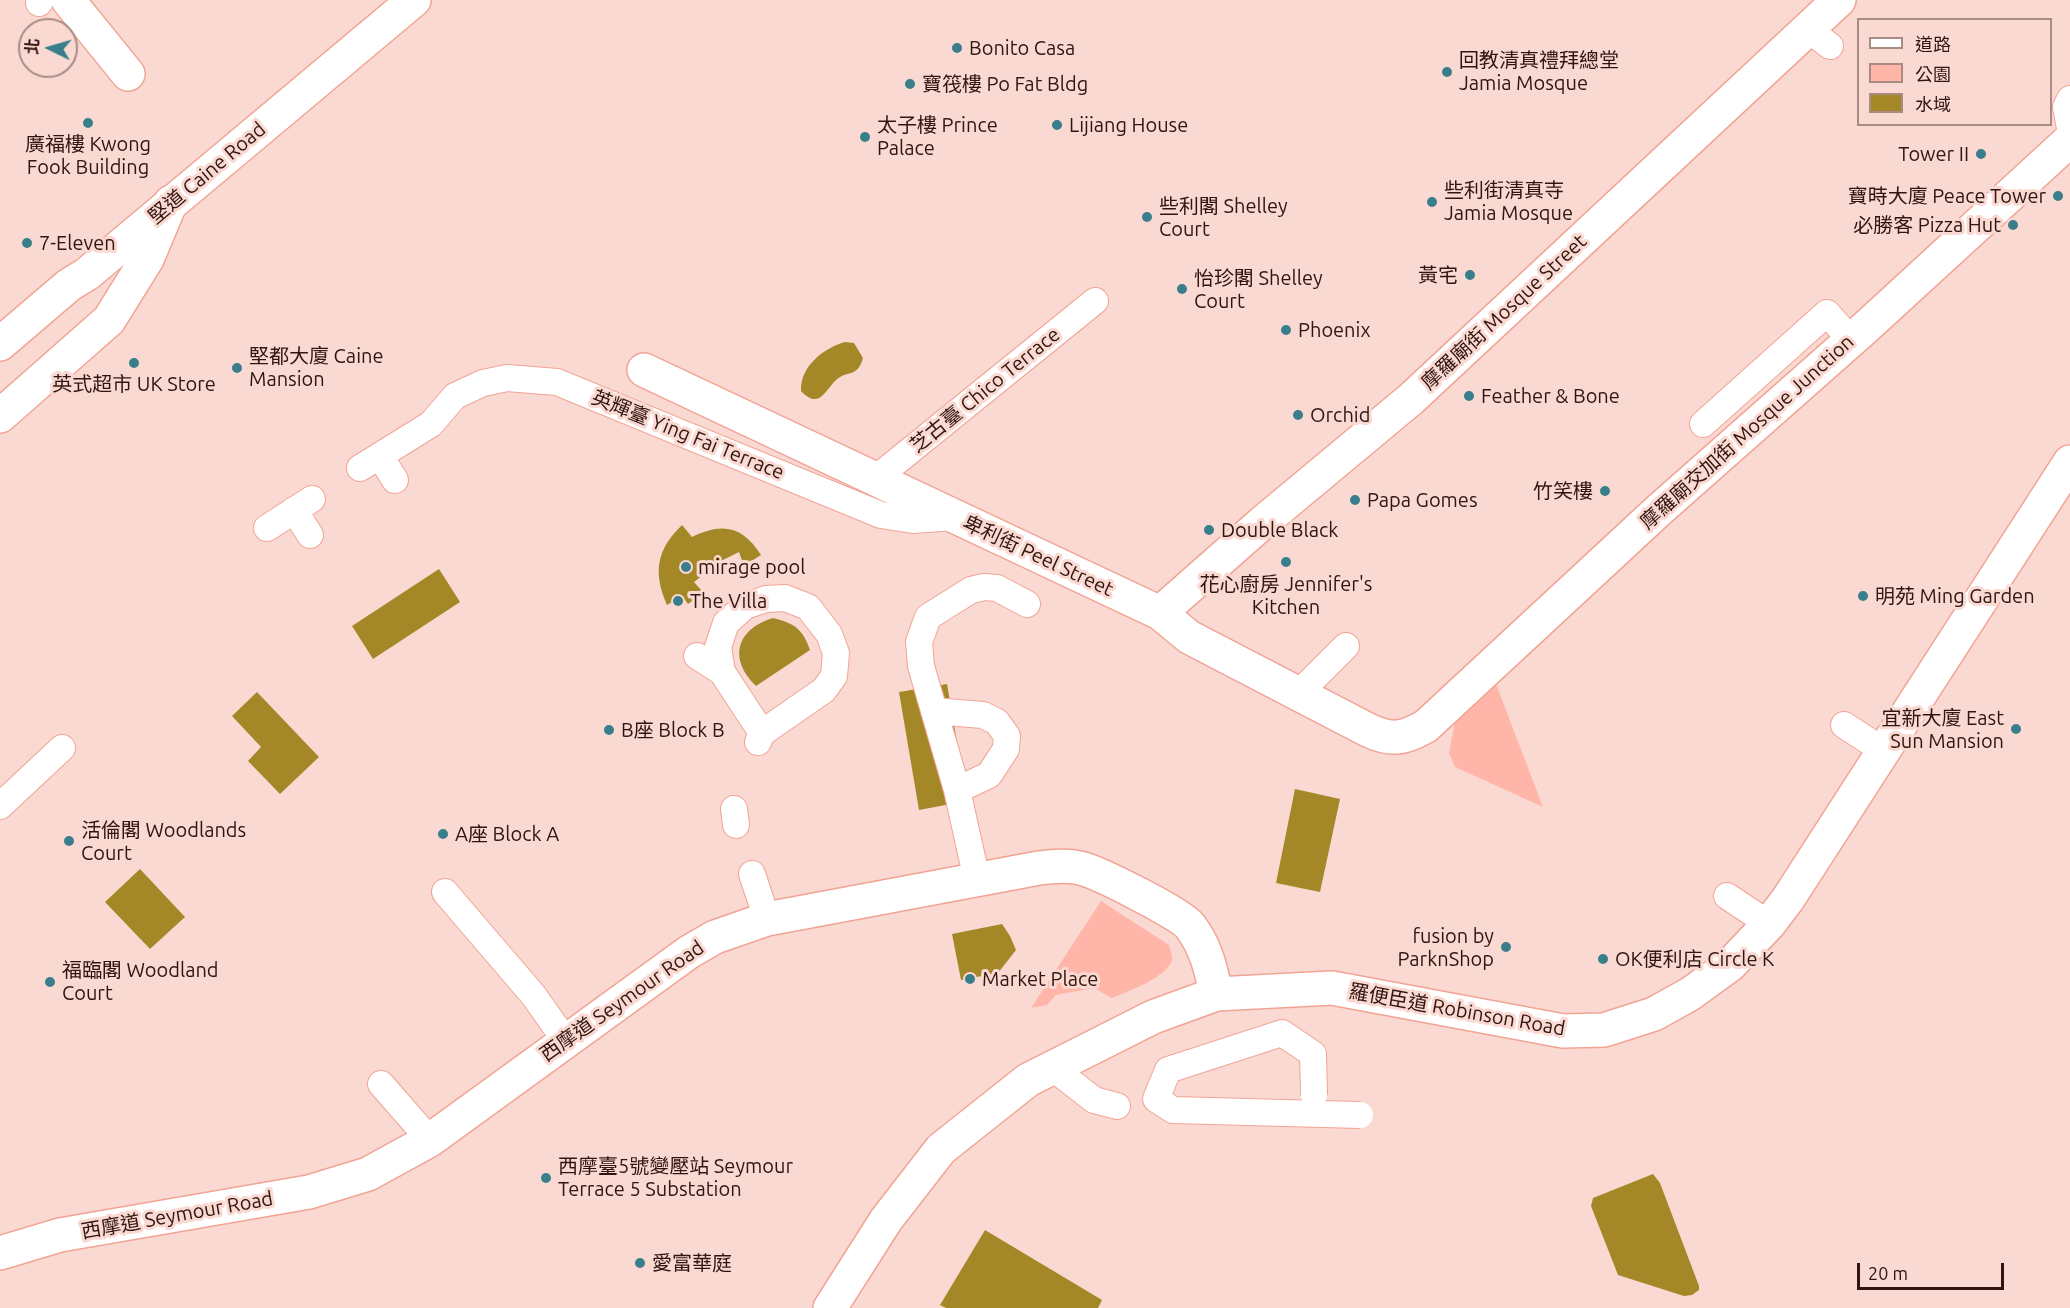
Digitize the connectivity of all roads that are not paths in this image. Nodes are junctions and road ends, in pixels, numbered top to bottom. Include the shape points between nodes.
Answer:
1 (414, 0) edge
2 (1839, 0) edge
3 (49, 1) edge
4 (128, 74) dead end
5 (2070, 99) edge
6 (2070, 128) edge
7 (2070, 140) edge
8 (171, 202) junction
9 (1095, 301) dead end
10 (1851, 340) junction
11 (0, 345) edge
12 (644, 370) dead end
13 (0, 416) edge
14 (1703, 424) dead end
15 (2070, 462) edge
16 (875, 479) junction
17 (395, 480) dead end
18 (955, 517) junction
19 (267, 528) dead end
20 (309, 534) dead end
21 (1027, 604) dead end
22 (1160, 614) junction
23 (1346, 646) dead end
24 (697, 656) dead end
25 (722, 672) junction
26 (1298, 694) junction
27 (934, 711) junction
28 (1844, 725) dead end
29 (1426, 726) joint
30 (62, 748) dead end
31 (1884, 751) junction
32 (957, 790) junction
33 (0, 806) edge
34 (752, 874) dead end
35 (977, 880) junction
36 (445, 892) dead end
37 (1727, 896) dead end
38 (767, 919) junction
39 (1769, 924) junction
40 (1216, 994) junction
41 (565, 1041) junction
42 (1053, 1068) junction
43 (381, 1084) dead end
44 (1314, 1095) dead end
45 (1117, 1106) dead end
46 (1360, 1115) dead end
47 (429, 1140) junction
48 (0, 1253) edge
49 (830, 1308) edge

1 - 8 street, 堅道 Caine Road
2 - 22 street, 摩羅廟街 Mosque Street via 1819,38 1411,399
3 - 4 street
5 - 6 lane via 2066,107
7 - 10 street, 摩羅廟交加街 Mosque Junction
8 - 11 street, 堅道 Caine Road
8 - 13 street via 147,259 109,320
9 - 16 lane, 芝古臺 Chico Terrace
10 - 14 lane via 1827,314
10 - 29 street, 摩羅廟交加街 Mosque Junction via 1659,510
12 - 16 street, 卑利街 Peel Street via 786,427
15 - 31 street, 羅便臣道 Robinson Road
16 - 18 street, 卑利街 Peel Street
17 - 18 lane, 英輝臺 Ying Fai Terrace via 370,462 431,424 455,396 483,383 507,378 557,382 882,515 913,520
18 - 22 street, 卑利街 Peel Street
19 - 20 lane via 303,505
21 - 27 lane via 998,588 984,587 971,590 928,618 918,642
22 - 26 street, 卑利街 Peel Street via 1189,637
23 - 26 lane
24 - 25 lane
25 - 25 lane via 716,621 766,599 785,598 808,607 830,634 836,653 834,676 824,690 760,737
26 - 29 street, 卑利街 Peel Street via 1382,736 1398,738
27 - 32 lane
27 - 32 lane via 983,715 997,722 1006,736 1006,749 989,776
28 - 31 lane
30 - 33 lane
31 - 39 street, 羅便臣道 Robinson Road
32 - 35 lane
34 - 38 lane
35 - 38 street, 西摩道 Seymour Road
35 - 40 street, 西摩道 Seymour Road via 1059,866 1080,868 1113,880 1189,924 1208,955
36 - 41 lane via 534,996
37 - 39 lane
38 - 41 street, 西摩道 Seymour Road via 715,937 689,952
39 - 40 street, 羅便臣道 Robinson Road via 1730,965 1690,994 1654,1014 1604,1030 1563,1031 1332,988
40 - 42 street, 羅便臣道 Robinson Road via 1153,1017
41 - 47 street, 西摩道 Seymour Road
42 - 45 lane via 1094,1100
42 - 49 street, 羅便臣道 Robinson Road via 1028,1080 941,1149 886,1220
43 - 47 lane
44 - 46 lane, bridge via 1313,1054 1282,1033 1168,1070 1156,1099 1173,1110
47 - 48 street, 西摩道 Seymour Road via 368,1174 309,1192 60,1235

